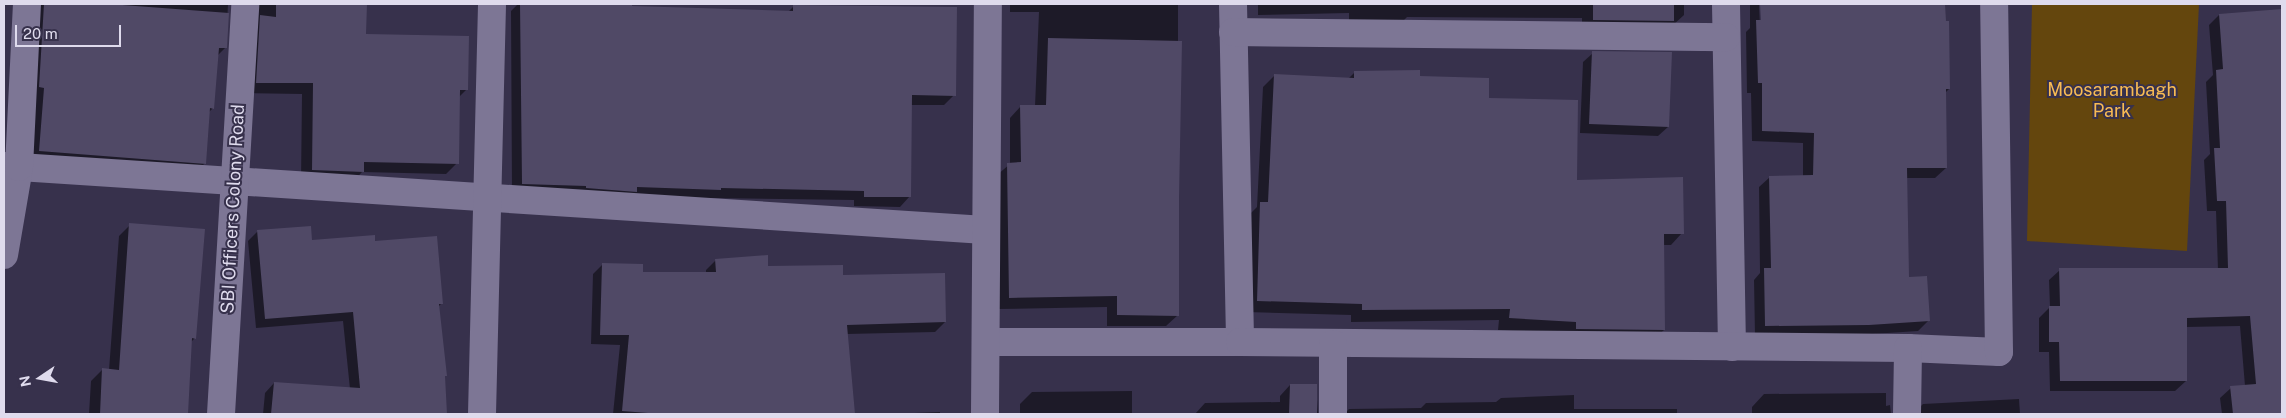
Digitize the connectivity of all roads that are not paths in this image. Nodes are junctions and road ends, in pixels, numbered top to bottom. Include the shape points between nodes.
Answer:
1 (27, 4) edge
2 (245, 4) edge
3 (492, 4) edge
4 (988, 4) edge
5 (1233, 4) edge
6 (1726, 4) edge
7 (1994, 4) edge
8 (1233, 32) junction
9 (1726, 37) junction
10 (12, 166) edge
11 (234, 181) junction
12 (487, 198) junction
13 (986, 230) junction
14 (4, 255) edge
15 (986, 342) junction
16 (1240, 342) junction
17 (1334, 344) junction
18 (1732, 347) junction
19 (1908, 348) junction
20 (221, 414) edge
21 (482, 414) edge
22 (985, 414) edge
23 (1333, 414) edge
24 (1907, 414) edge

1 - 10 street
2 - 11 street, SBI Officers Colony Road
3 - 12 street
4 - 13 street
5 - 8 street
6 - 9 street
7 - 19 street via 1999,352
8 - 9 street
8 - 16 street
9 - 18 street
10 - 11 street
10 - 14 street
11 - 12 street
11 - 20 street, SBI Officers Colony Road
12 - 13 street
12 - 21 street
13 - 15 street
15 - 16 street
15 - 22 street
16 - 17 street
17 - 18 street
17 - 23 street
18 - 19 street
19 - 24 street

